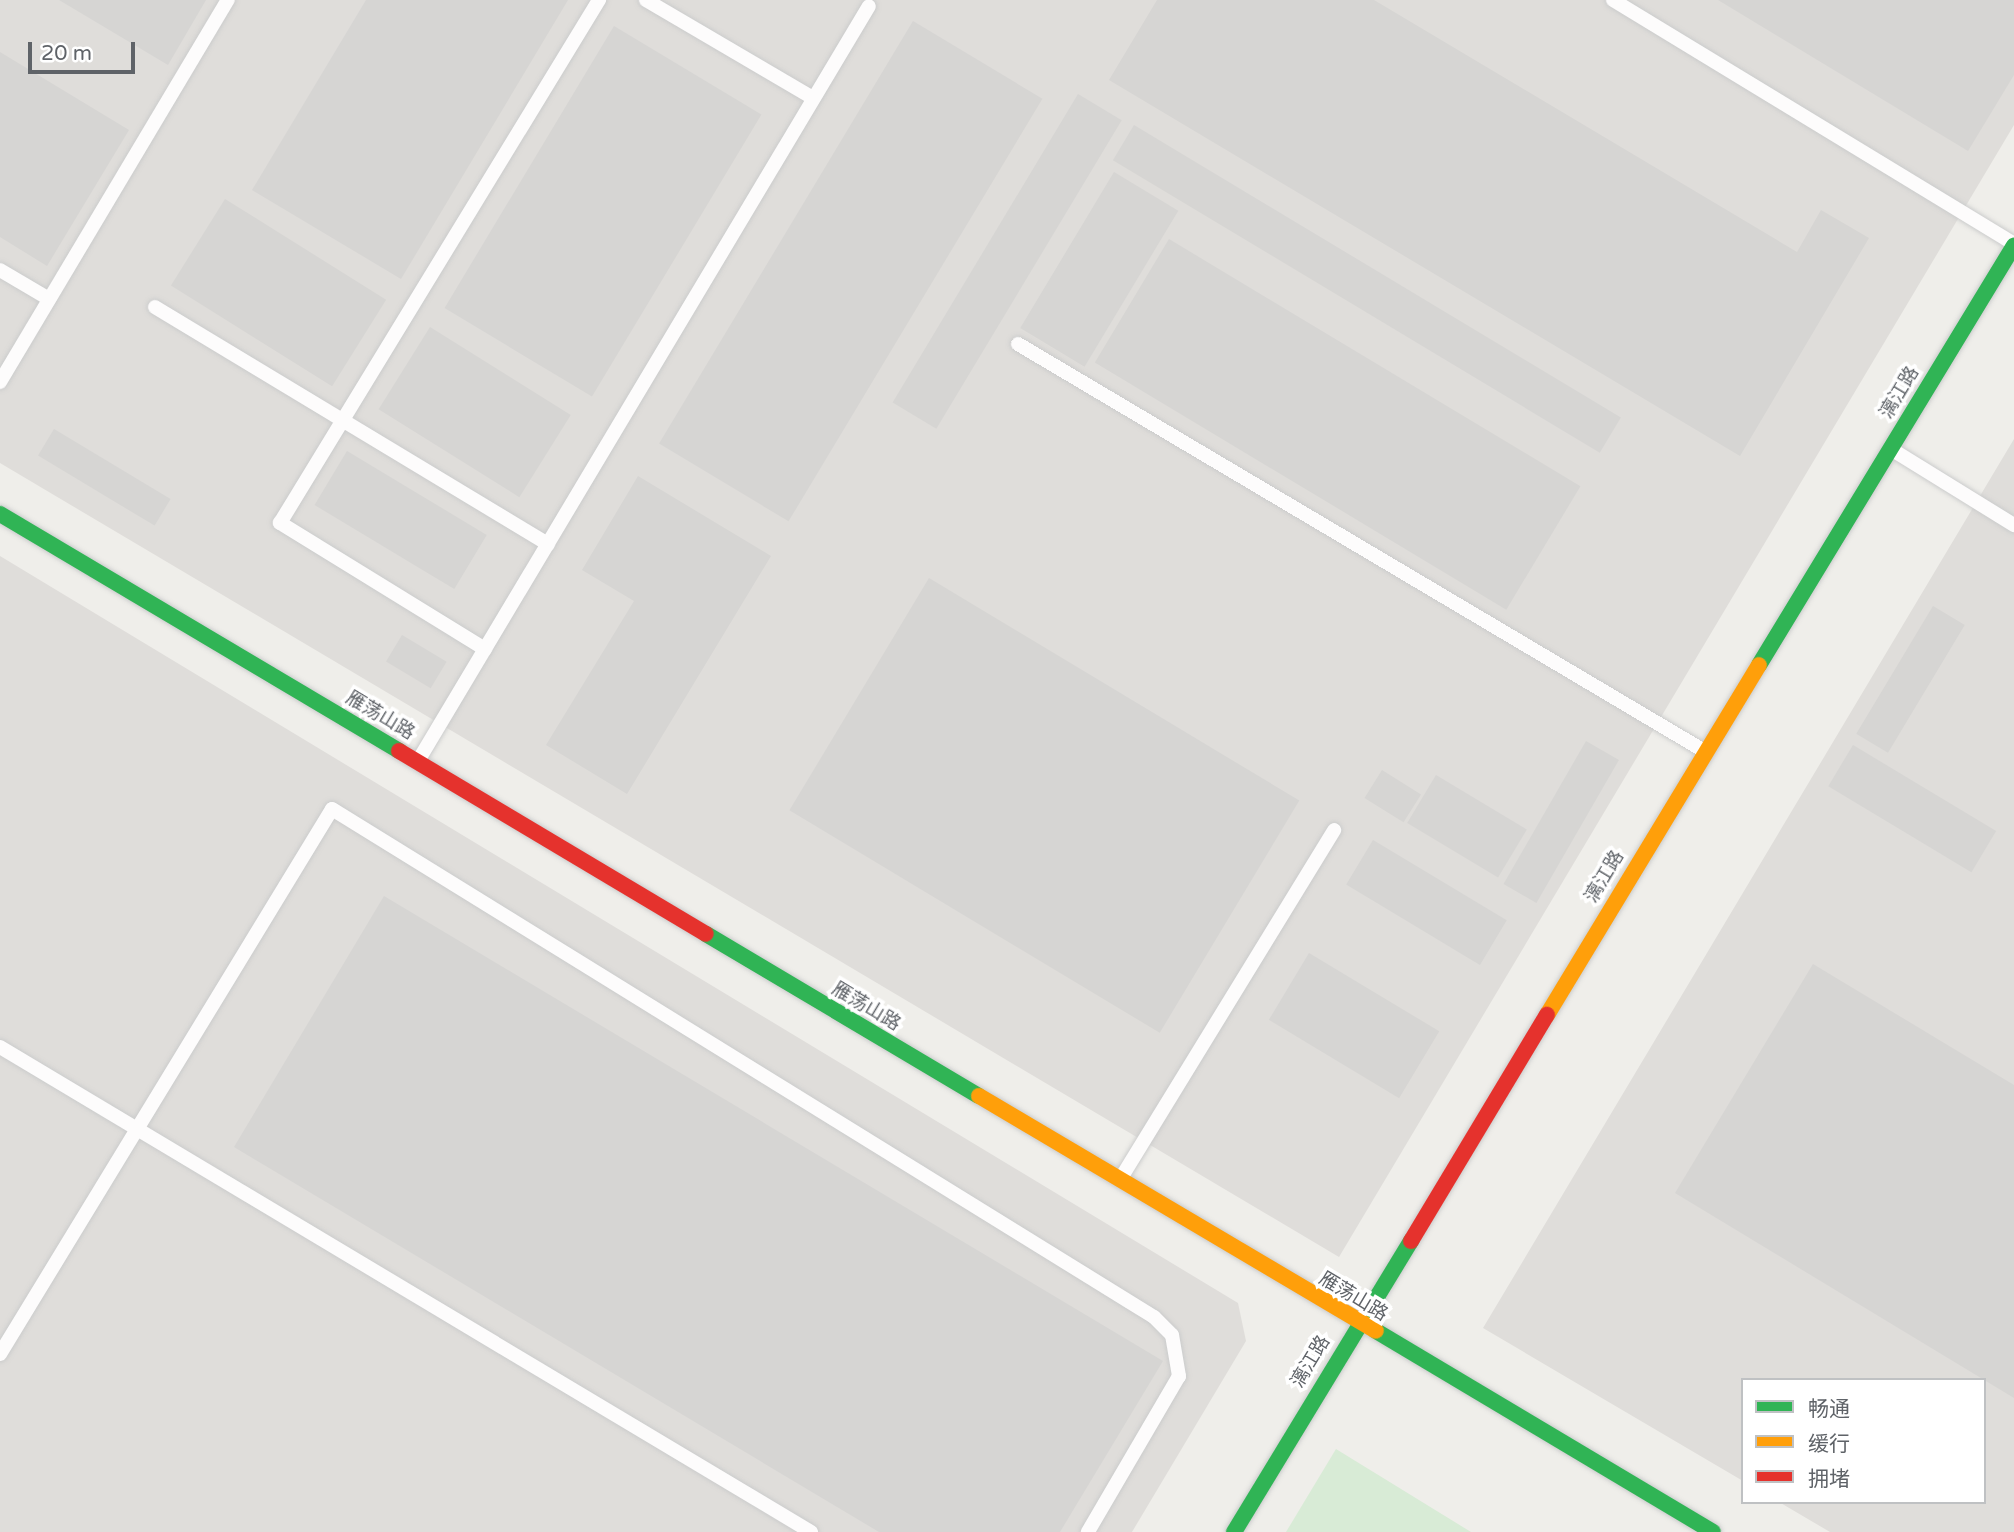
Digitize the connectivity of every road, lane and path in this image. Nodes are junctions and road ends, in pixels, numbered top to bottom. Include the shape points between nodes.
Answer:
1 (228, 0) edge
2 (599, 0) edge
3 (646, 0) edge
4 (1613, 0) edge
5 (869, 6) dead end
6 (813, 98) junction
7 (2014, 245) edge
8 (0, 270) edge
9 (49, 299) junction
10 (155, 307) dead end
11 (1018, 344) dead end
12 (0, 382) edge
13 (343, 420) junction
14 (1890, 448) junction
15 (0, 514) edge
16 (2014, 525) edge
17 (548, 544) junction
18 (485, 649) junction
19 (1706, 752) junction
20 (417, 763) junction
21 (1334, 830) dead end
22 (0, 1047) edge
23 (136, 1131) junction
24 (1118, 1182) junction
25 (1358, 1325) junction
26 (0, 1354) edge
27 (810, 1532) edge
28 (1088, 1532) edge
29 (1234, 1532) edge
30 (1713, 1532) edge

1 - 9 lane
2 - 13 lane
3 - 6 lane
4 - 7 lane
5 - 6 lane
6 - 17 lane
7 - 14 street, 漓江路
8 - 9 lane
9 - 12 lane
10 - 13 lane
11 - 19 lane
13 - 17 lane
13 - 18 lane via 280,523
14 - 16 lane
14 - 19 street, 漓江路
15 - 20 street, 雁荡山路
17 - 18 lane
18 - 20 lane
19 - 25 street, 漓江路
20 - 24 street, 雁荡山路
21 - 24 lane
22 - 23 lane
23 - 26 lane
23 - 27 lane
23 - 28 lane via 332,809 1154,1317 1172,1335 1179,1376
24 - 25 street, 雁荡山路
25 - 29 street, 漓江路
25 - 30 street, 雁荡山路

